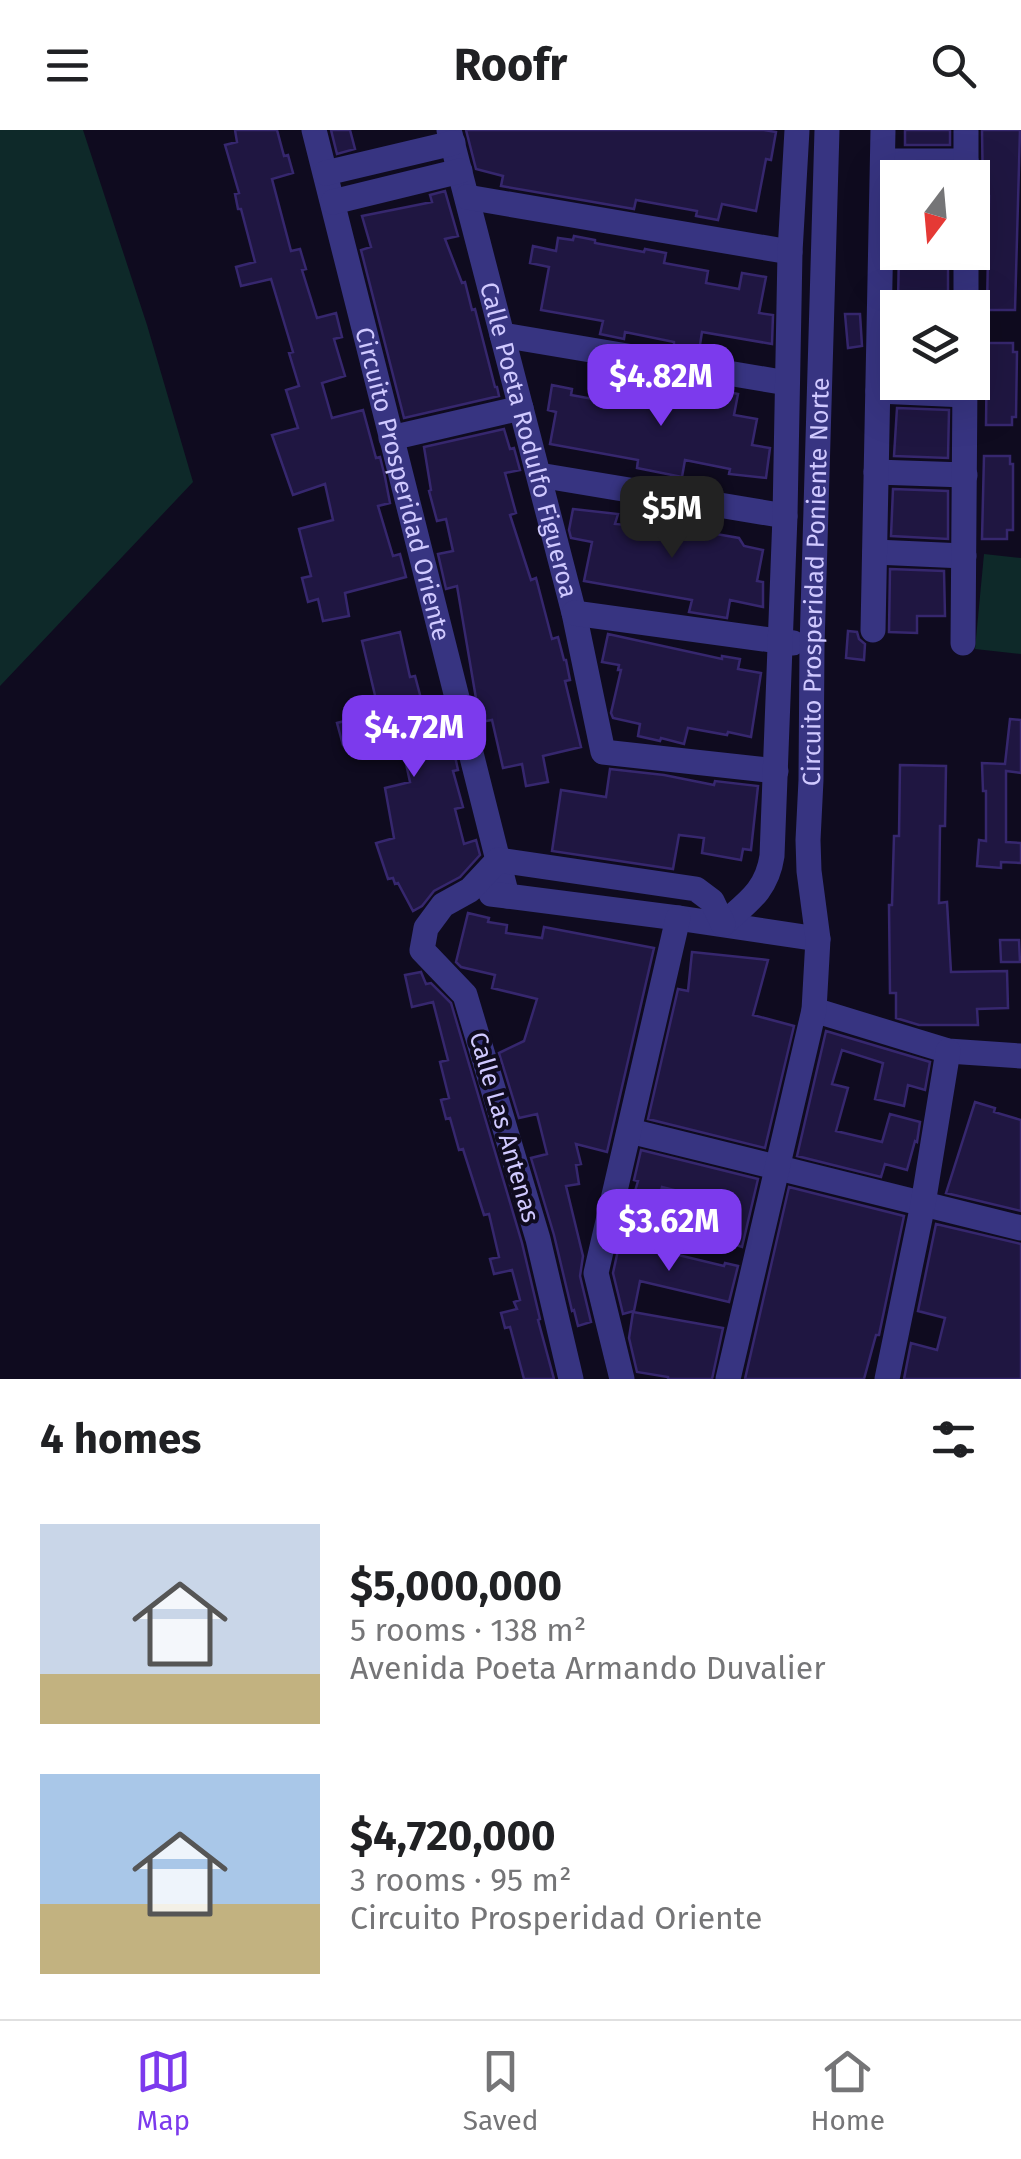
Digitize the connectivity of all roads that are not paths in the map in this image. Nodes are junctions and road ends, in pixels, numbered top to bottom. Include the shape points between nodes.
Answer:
1 (314, 130) edge
2 (796, 130) edge
3 (827, 130) edge
4 (883, 130) edge
5 (966, 130) edge
6 (451, 137) edge
7 (883, 160) edge
8 (966, 160) edge
9 (460, 171) junction
10 (326, 173) junction
11 (467, 198) junction
12 (333, 202) junction
13 (790, 252) junction
14 (502, 336) junction
15 (880, 376) edge
16 (787, 383) junction
17 (878, 391) joint
18 (965, 400) edge
19 (521, 408) junction
20 (392, 438) junction
21 (876, 472) junction
22 (538, 476) junction
23 (964, 476) junction
24 (785, 516) junction
25 (876, 552) junction
26 (964, 556) junction
27 (574, 613) junction
28 (873, 630) dead end
29 (779, 642) junction
30 (963, 643) dead end
31 (812, 646) junction
32 (776, 771) junction
33 (498, 860) junction
34 (470, 890) junction
35 (507, 896) junction
36 (678, 918) junction
37 (723, 924) junction
38 (818, 939) junction
39 (814, 1010) junction
40 (948, 1051) junction
41 (1021, 1056) edge
42 (630, 1132) junction
43 (777, 1168) junction
44 (924, 1204) junction
45 (1021, 1228) edge
46 (571, 1379) edge
47 (622, 1379) edge
48 (728, 1379) edge
49 (887, 1379) edge

1 - 10 street, Circuito Prosperidad Oriente
2 - 13 street, Circuito Prosperidad Poniente Norte
3 - 31 street, Circuito Prosperidad Poniente Norte
4 - 7 street
5 - 8 street
6 - 9 street, Calle Poeta Rodulfo Figueroa
6 - 10 street
9 - 11 street, Calle Poeta Rodulfo Figueroa
9 - 12 street
10 - 12 street, Circuito Prosperidad Oriente
11 - 13 street
11 - 14 street, Calle Poeta Rodulfo Figueroa
12 - 20 street, Circuito Prosperidad Oriente
13 - 16 street, Circuito Prosperidad Poniente Norte
14 - 16 street
14 - 19 street, Calle Poeta Rodulfo Figueroa
15 - 17 street
16 - 24 street, Circuito Prosperidad Poniente Norte
17 - 21 street
18 - 23 street
19 - 20 street
19 - 22 street, Calle Poeta Rodulfo Figueroa
20 - 33 street, Circuito Prosperidad Oriente
21 - 23 street
21 - 25 street
22 - 24 street
22 - 27 street, Calle Poeta Rodulfo Figueroa
23 - 26 street
24 - 29 street, Circuito Prosperidad Poniente Norte
25 - 26 street
25 - 28 street
26 - 30 street
27 - 29 street
27 - 32 street, Calle Poeta Rodulfo Figueroa via 603,752
29 - 31 street
29 - 32 street, Circuito Prosperidad Poniente Norte
31 - 38 street, Circuito Prosperidad Poniente Norte via 808,840
32 - 37 street, Circuito Prosperidad Poniente Norte via 770,872
33 - 34 street
33 - 35 street, Circuito Prosperidad Oriente
33 - 37 street via 696,889 712,901
34 - 35 street
34 - 46 street, Calle Las Antenas via 443,905 426,928 422,950 466,995
35 - 36 street
36 - 37 street
36 - 42 street
37 - 38 street
38 - 39 street, Circuito Prosperidad Poniente Norte
39 - 40 street
39 - 43 street, Circuito Prosperidad Poniente Norte
40 - 41 street
40 - 44 street
42 - 43 street
42 - 47 street via 596,1273
43 - 44 street
43 - 48 street, Circuito Prosperidad Poniente Norte
44 - 45 street
44 - 49 street

